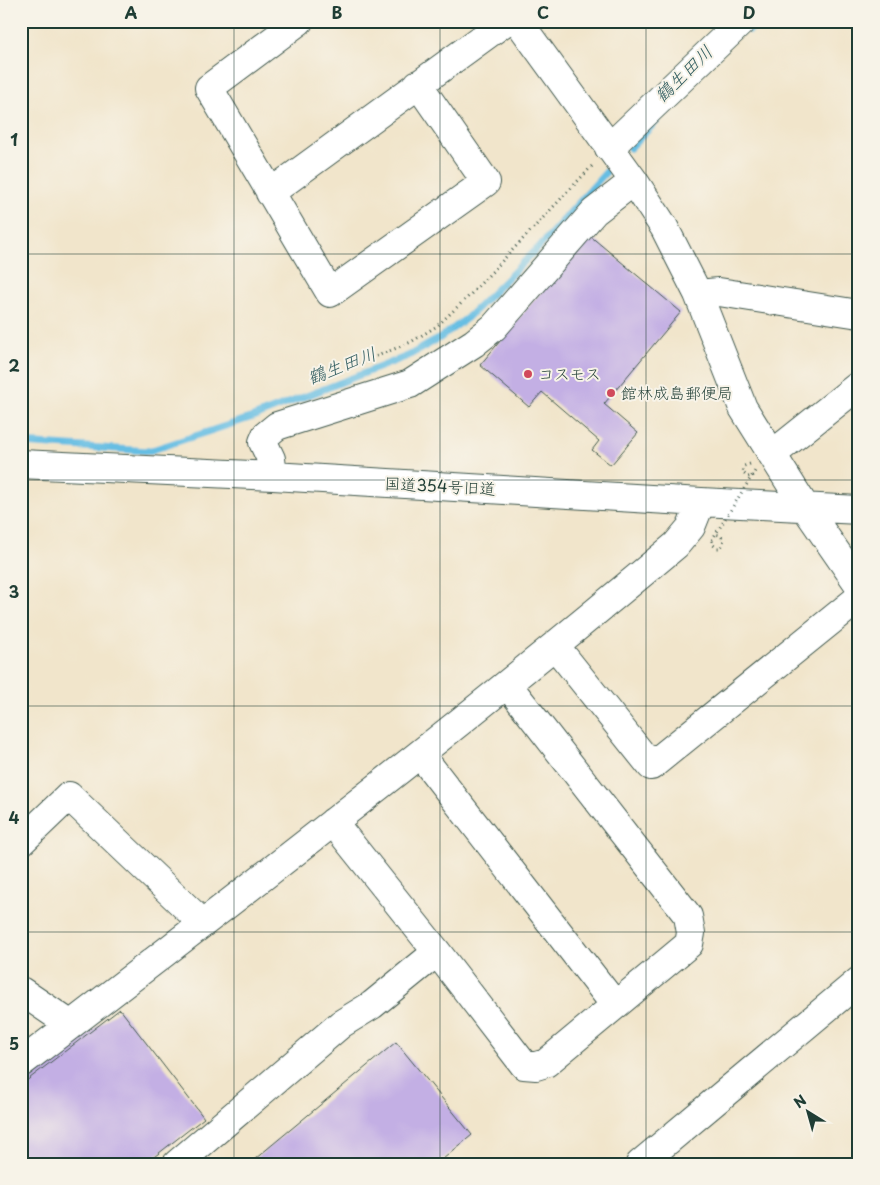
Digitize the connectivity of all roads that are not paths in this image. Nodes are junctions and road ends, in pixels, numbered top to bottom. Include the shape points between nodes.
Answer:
1 (299, 21) edge
2 (506, 21) edge
3 (518, 21) edge
4 (742, 21) edge
5 (418, 84) junction
6 (609, 148) junction
7 (634, 181) junction
8 (270, 193) junction
9 (698, 294) junction
10 (859, 314) edge
11 (859, 385) edge
12 (21, 464) edge
13 (760, 466) junction
14 (273, 476) junction
15 (701, 502) junction
16 (805, 507) junction
17 (859, 510) edge
18 (859, 585) edge
19 (859, 598) edge
20 (556, 647) junction
21 (507, 684) junction
22 (420, 754) junction
23 (333, 822) junction
24 (21, 842) edge
25 (201, 924) junction
26 (437, 952) junction
27 (859, 981) edge
28 (21, 991) edge
29 (615, 1005) junction
30 (71, 1025) junction
31 (21, 1063) edge
32 (176, 1164) edge
33 (640, 1164) edge

1 - 8 street via 209,88
2 - 5 street
3 - 6 street
4 - 6 street
5 - 8 street
5 - 8 street via 486,182 330,293
6 - 7 street
7 - 9 street via 664,227
7 - 14 street via 594,212 494,327 474,343 410,384 277,426 263,442 271,459
9 - 10 street via 719,292
9 - 13 street via 743,408
11 - 13 street
12 - 14 street, 国道354号旧道
13 - 16 street
14 - 15 street, 国道354号旧道
15 - 16 street, 国道354号旧道
15 - 20 street via 691,527 676,545
16 - 17 street, 国道354号旧道
16 - 18 street
19 - 20 street via 651,766
20 - 21 street
21 - 22 street
21 - 29 street via 688,916 691,934 688,944
22 - 23 street
22 - 29 street
23 - 25 street
23 - 26 street
24 - 25 street via 69,796
25 - 30 street
26 - 29 street via 524,1065 546,1063
26 - 32 street via 372,1005 341,1024
27 - 33 street
28 - 30 street
30 - 31 street

